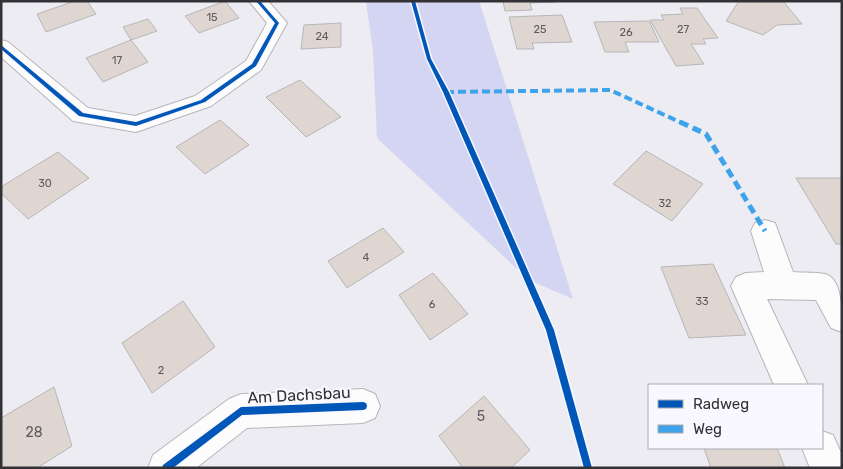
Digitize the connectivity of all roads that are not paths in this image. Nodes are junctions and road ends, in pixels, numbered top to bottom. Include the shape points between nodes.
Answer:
1 (258, 1) edge
2 (1, 46) edge
3 (764, 231) dead end
4 (783, 284) junction
5 (842, 318) edge
6 (791, 384) edge
7 (363, 406) dead end
8 (820, 449) edge
9 (166, 468) edge
10 (829, 468) edge

1 - 2 street via 277,23 254,65 204,101 136,124 80,115
3 - 4 street
4 - 5 street via 825,287
4 - 6 street via 746,286
7 - 9 street, Am Dachsbau via 240,411
8 - 10 street

